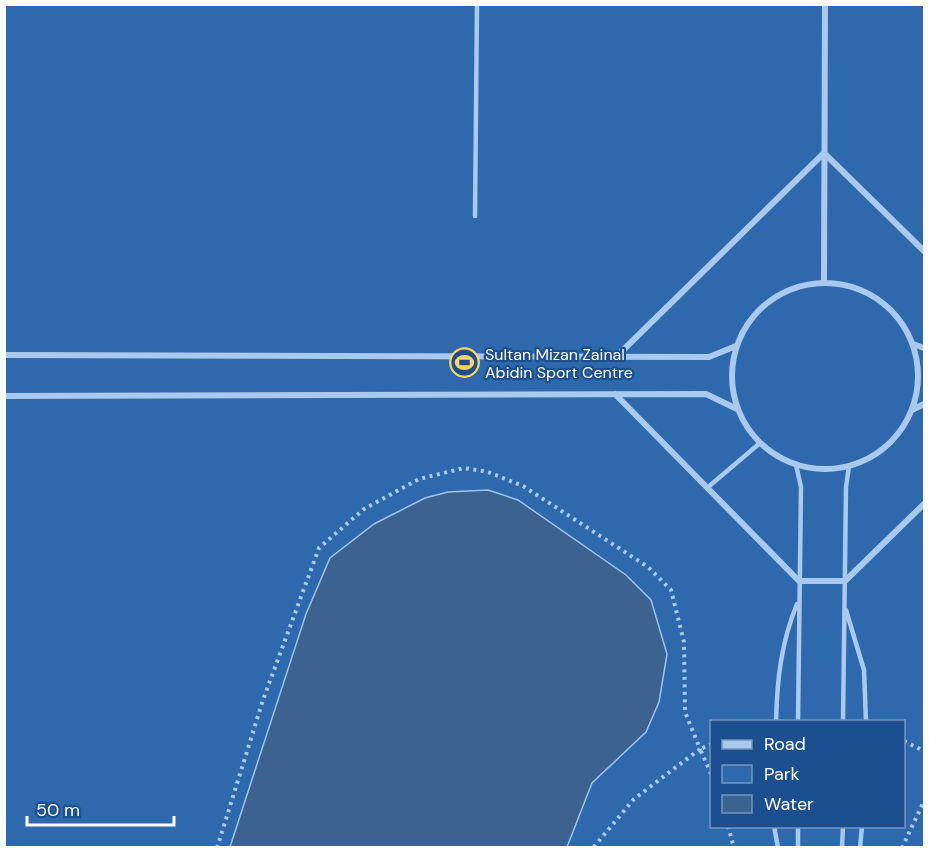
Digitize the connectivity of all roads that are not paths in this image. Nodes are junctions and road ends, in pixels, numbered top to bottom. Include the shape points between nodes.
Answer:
1 (477, 4) edge
2 (825, 4) edge
3 (824, 153) junction
4 (475, 216) dead end
5 (924, 251) edge
6 (824, 283) junction
7 (913, 344) junction
8 (736, 346) junction
9 (924, 348) edge
10 (4, 355) edge
11 (616, 357) junction
12 (615, 394) junction
13 (4, 396) edge
14 (924, 404) edge
15 (737, 409) junction
16 (912, 410) junction
17 (760, 443) junction
18 (796, 465) junction
19 (849, 466) junction
20 (707, 488) junction
21 (924, 504) edge
22 (845, 580) junction
23 (799, 581) junction
24 (798, 602) junction
25 (844, 605) junction
26 (776, 720) edge
27 (798, 720) edge
28 (843, 720) edge
29 (866, 720) edge
30 (774, 828) edge
31 (798, 828) edge
32 (843, 828) edge
33 (862, 828) edge
34 (778, 848) edge
35 (798, 848) edge
36 (842, 848) edge
37 (860, 848) edge

1 - 4 lane
2 - 3 street
3 - 5 street
3 - 6 street
3 - 11 street
6 - 7 street via 847,285 887,306 903,324
6 - 8 street via 796,288 770,301 750,320
7 - 9 street
7 - 16 street via 918,388
8 - 11 street via 709,357
8 - 15 street via 731,377
10 - 11 street
12 - 13 street
12 - 15 street via 706,394
12 - 20 street
14 - 16 street
15 - 17 street
16 - 19 street via 887,446
17 - 18 street
17 - 20 lane
18 - 19 street via 831,469
18 - 23 lane via 801,487
19 - 22 lane
20 - 23 street
21 - 22 street
22 - 23 street
22 - 25 lane
23 - 24 lane
24 - 26 lane via 783,644
24 - 27 lane
25 - 28 lane
25 - 29 lane via 861,656
30 - 34 lane
31 - 35 lane
32 - 36 lane
33 - 37 lane

